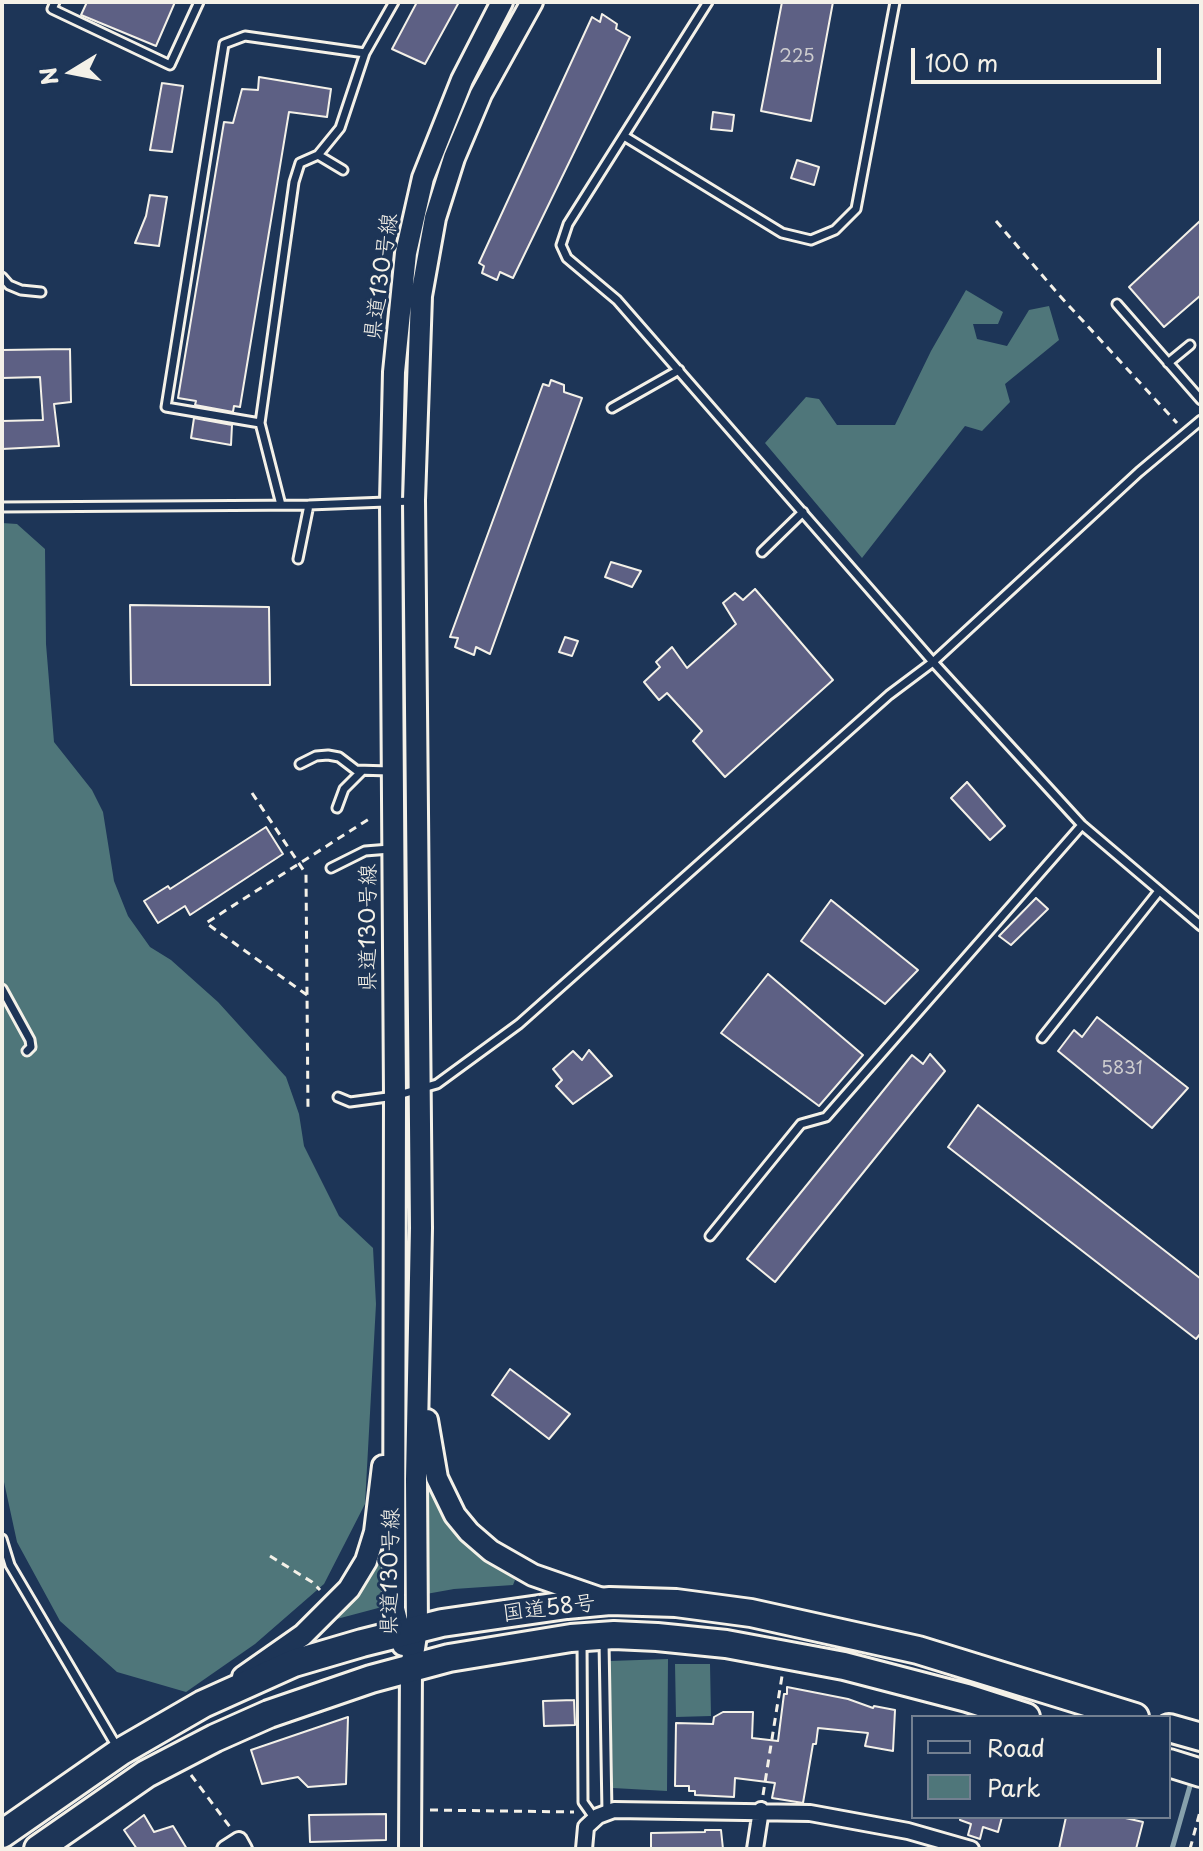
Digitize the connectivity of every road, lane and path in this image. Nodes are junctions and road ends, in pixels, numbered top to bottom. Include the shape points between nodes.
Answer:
1 (55, 2) edge
2 (199, 2) edge
3 (394, 2) edge
4 (502, 2) edge
5 (532, 2) edge
6 (708, 2) edge
7 (895, 2) edge
8 (365, 53) junction
9 (624, 136) junction
10 (318, 155) junction
11 (343, 170) dead end
12 (996, 221) dead end
13 (2, 277) edge
14 (41, 292) dead end
15 (1117, 304) dead end
16 (1190, 345) dead end
17 (1168, 363) junction
18 (679, 370) junction
19 (1201, 400) edge
20 (612, 408) dead end
21 (1201, 420) edge
22 (260, 423) junction
23 (1177, 423) dead end
24 (414, 500) junction
25 (391, 501) junction
26 (281, 505) junction
27 (309, 505) junction
28 (2, 507) edge
29 (803, 512) junction
30 (762, 552) dead end
31 (298, 559) dead end
32 (933, 662) junction
33 (300, 764) dead end
34 (362, 771) junction
35 (392, 772) junction
36 (252, 793) dead end
37 (337, 808) dead end
38 (369, 819) dead end
39 (1082, 825) junction
40 (392, 849) junction
41 (300, 865) junction
42 (331, 868) dead end
43 (1159, 891) junction
44 (1201, 926) edge
45 (2, 989) edge
46 (307, 995) junction
47 (1042, 1038) dead end
48 (27, 1051) dead end
49 (420, 1090) junction
50 (395, 1096) junction
51 (338, 1097) dead end
52 (308, 1110) dead end
53 (710, 1236) dead end
54 (394, 1337) junction
55 (418, 1348) junction
56 (2, 1539) edge
57 (270, 1556) dead end
58 (326, 1597) dead end
59 (610, 1601) junction
60 (408, 1631) junction
61 (592, 1636) junction
62 (411, 1668) junction
63 (783, 1669) dead end
64 (203, 1704) junction
65 (1020, 1715) edge
66 (1129, 1715) edge
67 (120, 1752) junction
68 (191, 1774) dead end
69 (1201, 1808) edge
70 (410, 1810) junction
71 (761, 1810) junction
72 (576, 1812) dead end
73 (601, 1816) junction
74 (2, 1834) edge
75 (241, 1844) edge
76 (967, 1848) edge
77 (38, 1849) edge
78 (225, 1849) edge
79 (410, 1849) edge
80 (584, 1849) edge
81 (755, 1849) edge
82 (1190, 1849) edge

1 - 2 lane via 52,9 170,65
3 - 8 lane
4 - 25 main road, 県道130号線 via 438,136 414,214 400,292
5 - 24 main road, 県道130号線 via 481,94 435,218 421,296
6 - 9 lane
7 - 9 lane via 856,209 835,230 811,240 782,233
8 - 10 lane via 340,128
8 - 22 lane via 245,36 224,44 166,407
9 - 18 lane via 568,224 561,245 567,258 617,300
10 - 11 lane
10 - 22 lane via 300,163 294,182
12 - 23 path
13 - 14 lane via 21,290
15 - 17 lane
16 - 17 lane
17 - 19 lane
18 - 20 lane
18 - 29 lane
21 - 32 lane
22 - 26 lane
24 - 25 lane
24 - 49 main road, 県道130号線
25 - 27 lane
25 - 35 main road, 県道130号線
26 - 27 lane
26 - 28 lane
27 - 31 lane
29 - 30 lane
29 - 32 lane
32 - 39 lane
32 - 49 lane via 519,1024 437,1084
33 - 34 lane via 328,755
34 - 35 lane
34 - 37 lane via 344,789
35 - 40 main road, 県道130号線
36 - 41 path
38 - 41 path
39 - 43 lane
39 - 53 lane via 826,1117 801,1124
40 - 42 lane via 365,851
40 - 50 main road, 県道130号線
41 - 46 path via 306,874
41 - 46 path via 206,923
43 - 44 lane
43 - 47 lane
45 - 48 lane via 30,1040
46 - 52 path
49 - 50 lane
49 - 55 main road, 県道130号線
50 - 51 lane via 350,1102
50 - 54 main road, 県道130号線
54 - 60 main road, 県道130号線 via 394,1609
54 - 64 main road via 386,1387 383,1476 366,1561 349,1589 303,1635
55 - 59 main road via 431,1453 455,1515 491,1551 533,1575
55 - 60 main road, 県道130号線
56 - 67 lane via 10,1565
57 - 58 path
59 - 60 highway, 国道58号
59 - 66 highway, 国道58号 via 676,1603 826,1628 918,1650
60 - 62 main road, 県道130号線
60 - 64 highway, 国道58号 via 294,1663
61 - 62 highway, 国道58号
61 - 65 highway, 国道58号 via 726,1644 807,1658
61 - 73 lane
61 - 73 lane via 583,1802
62 - 70 main road, 県道130号線
62 - 77 highway, 国道58号 via 269,1714 215,1738 146,1774
63 - 71 path
64 - 67 highway, 国道58号
67 - 74 highway, 国道58号
68 - 75 path
69 - 82 path
70 - 72 path
70 - 79 main road, 県道130号線
71 - 73 street via 614,1810
71 - 76 street via 838,1817
71 - 81 street
73 - 80 street via 586,1827
75 - 78 street

